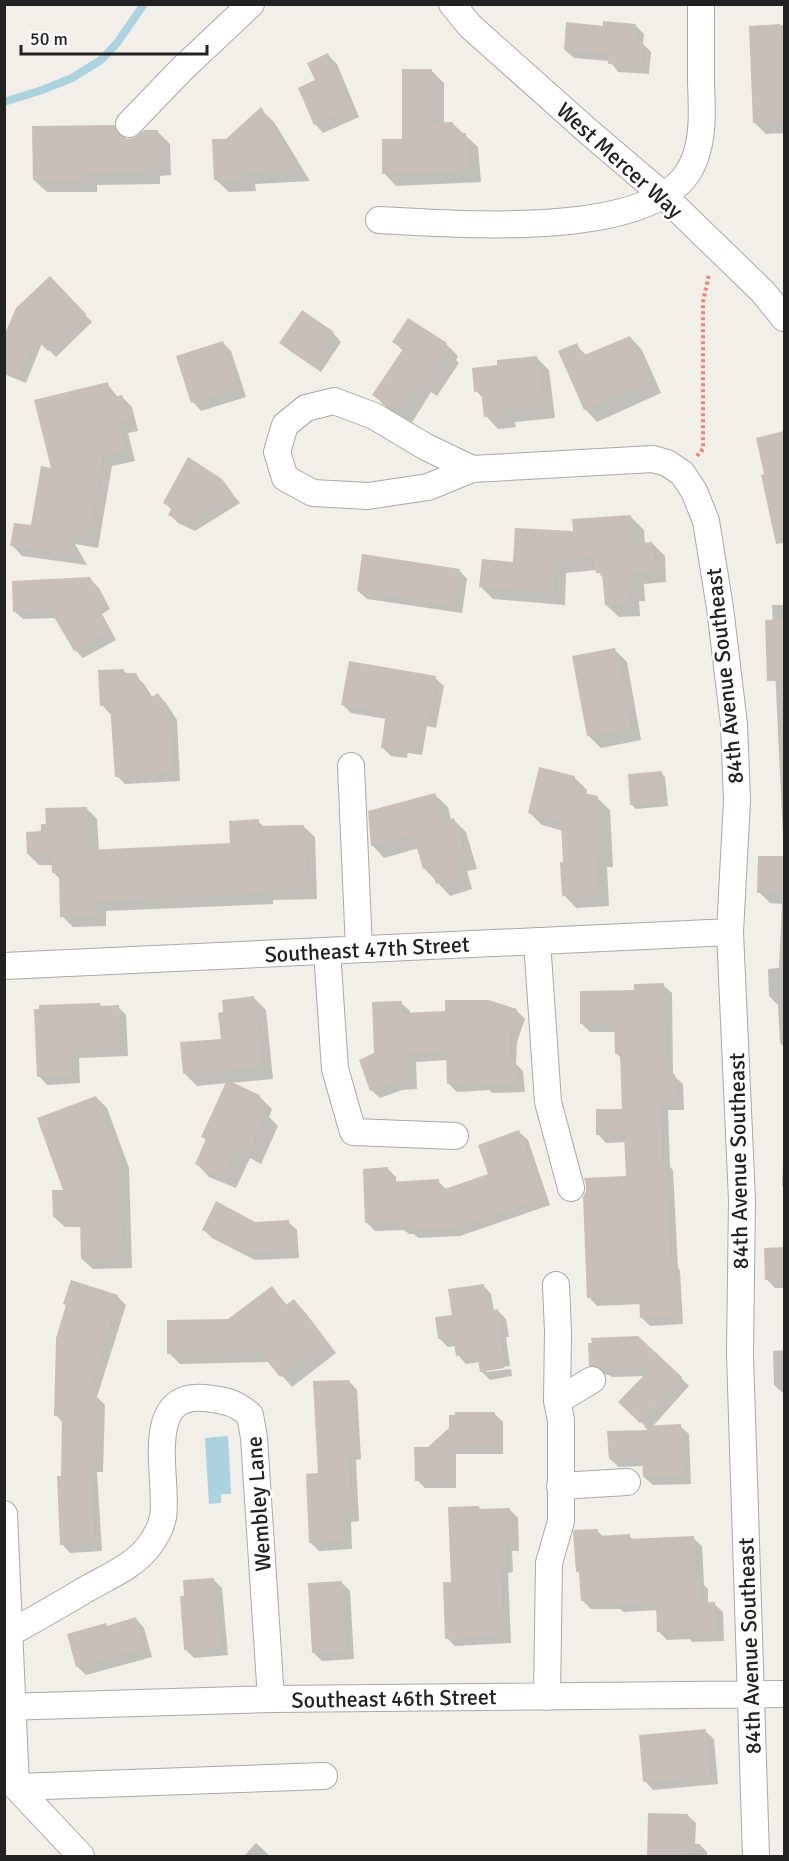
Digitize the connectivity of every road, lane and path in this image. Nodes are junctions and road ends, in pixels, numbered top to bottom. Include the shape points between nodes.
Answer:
1 (251, 4) edge
2 (452, 4) edge
3 (701, 4) edge
4 (129, 124) dead end
5 (664, 196) junction
6 (379, 220) dead end
7 (709, 274) dead end
8 (784, 318) edge
9 (703, 449) dead end
10 (472, 469) junction
11 (351, 766) dead end
12 (730, 932) junction
13 (537, 941) junction
14 (359, 949) junction
15 (327, 951) junction
16 (4, 966) edge
17 (455, 1136) dead end
18 (571, 1188) dead end
19 (556, 1285) dead end
20 (592, 1380) dead end
21 (557, 1401) junction
22 (627, 1482) dead end
23 (560, 1486) junction
24 (4, 1514) edge
25 (10, 1633) junction
26 (751, 1694) junction
27 (784, 1694) edge
28 (547, 1697) junction
29 (271, 1700) junction
30 (9, 1706) edge
31 (324, 1776) dead end
32 (16, 1787) junction
33 (81, 1857) edge
34 (756, 1857) edge

1 - 4 street
2 - 5 street, West Mercer Way via 470,27
3 - 5 street via 699,146 693,166
5 - 6 street via 615,215 556,223
5 - 8 street, West Mercer Way via 763,292
7 - 9 path via 703,302
10 - 10 street via 374,416 334,401 306,408 285,425 277,452 285,478 313,494 368,496 428,488
10 - 12 street, 84th Avenue Southeast via 653,459 682,473 694,491 706,520 732,712 737,800
11 - 14 street
12 - 13 street, Southeast 47th Street
12 - 26 street, 84th Avenue Southeast via 742,1200 740,1354
13 - 14 street, Southeast 47th Street
13 - 18 street via 548,1102
14 - 15 street, Southeast 47th Street
15 - 16 street, Southeast 47th Street
15 - 17 street via 335,1069 353,1132
19 - 21 street
20 - 21 street
21 - 23 street via 561,1420
22 - 23 street
23 - 28 street via 561,1521 549,1563
24 - 25 street
25 - 29 street, Wembley Lane via 129,1565 148,1548 163,1517 162,1428 170,1412 182,1400 223,1400 250,1415 254,1438
25 - 30 street
26 - 27 street, Southeast 46th Street
26 - 28 street, Southeast 46th Street
26 - 34 street, 84th Avenue Southeast
28 - 29 street, Southeast 46th Street
29 - 30 street, Southeast 46th Street
30 - 32 street
31 - 32 street
32 - 33 street

